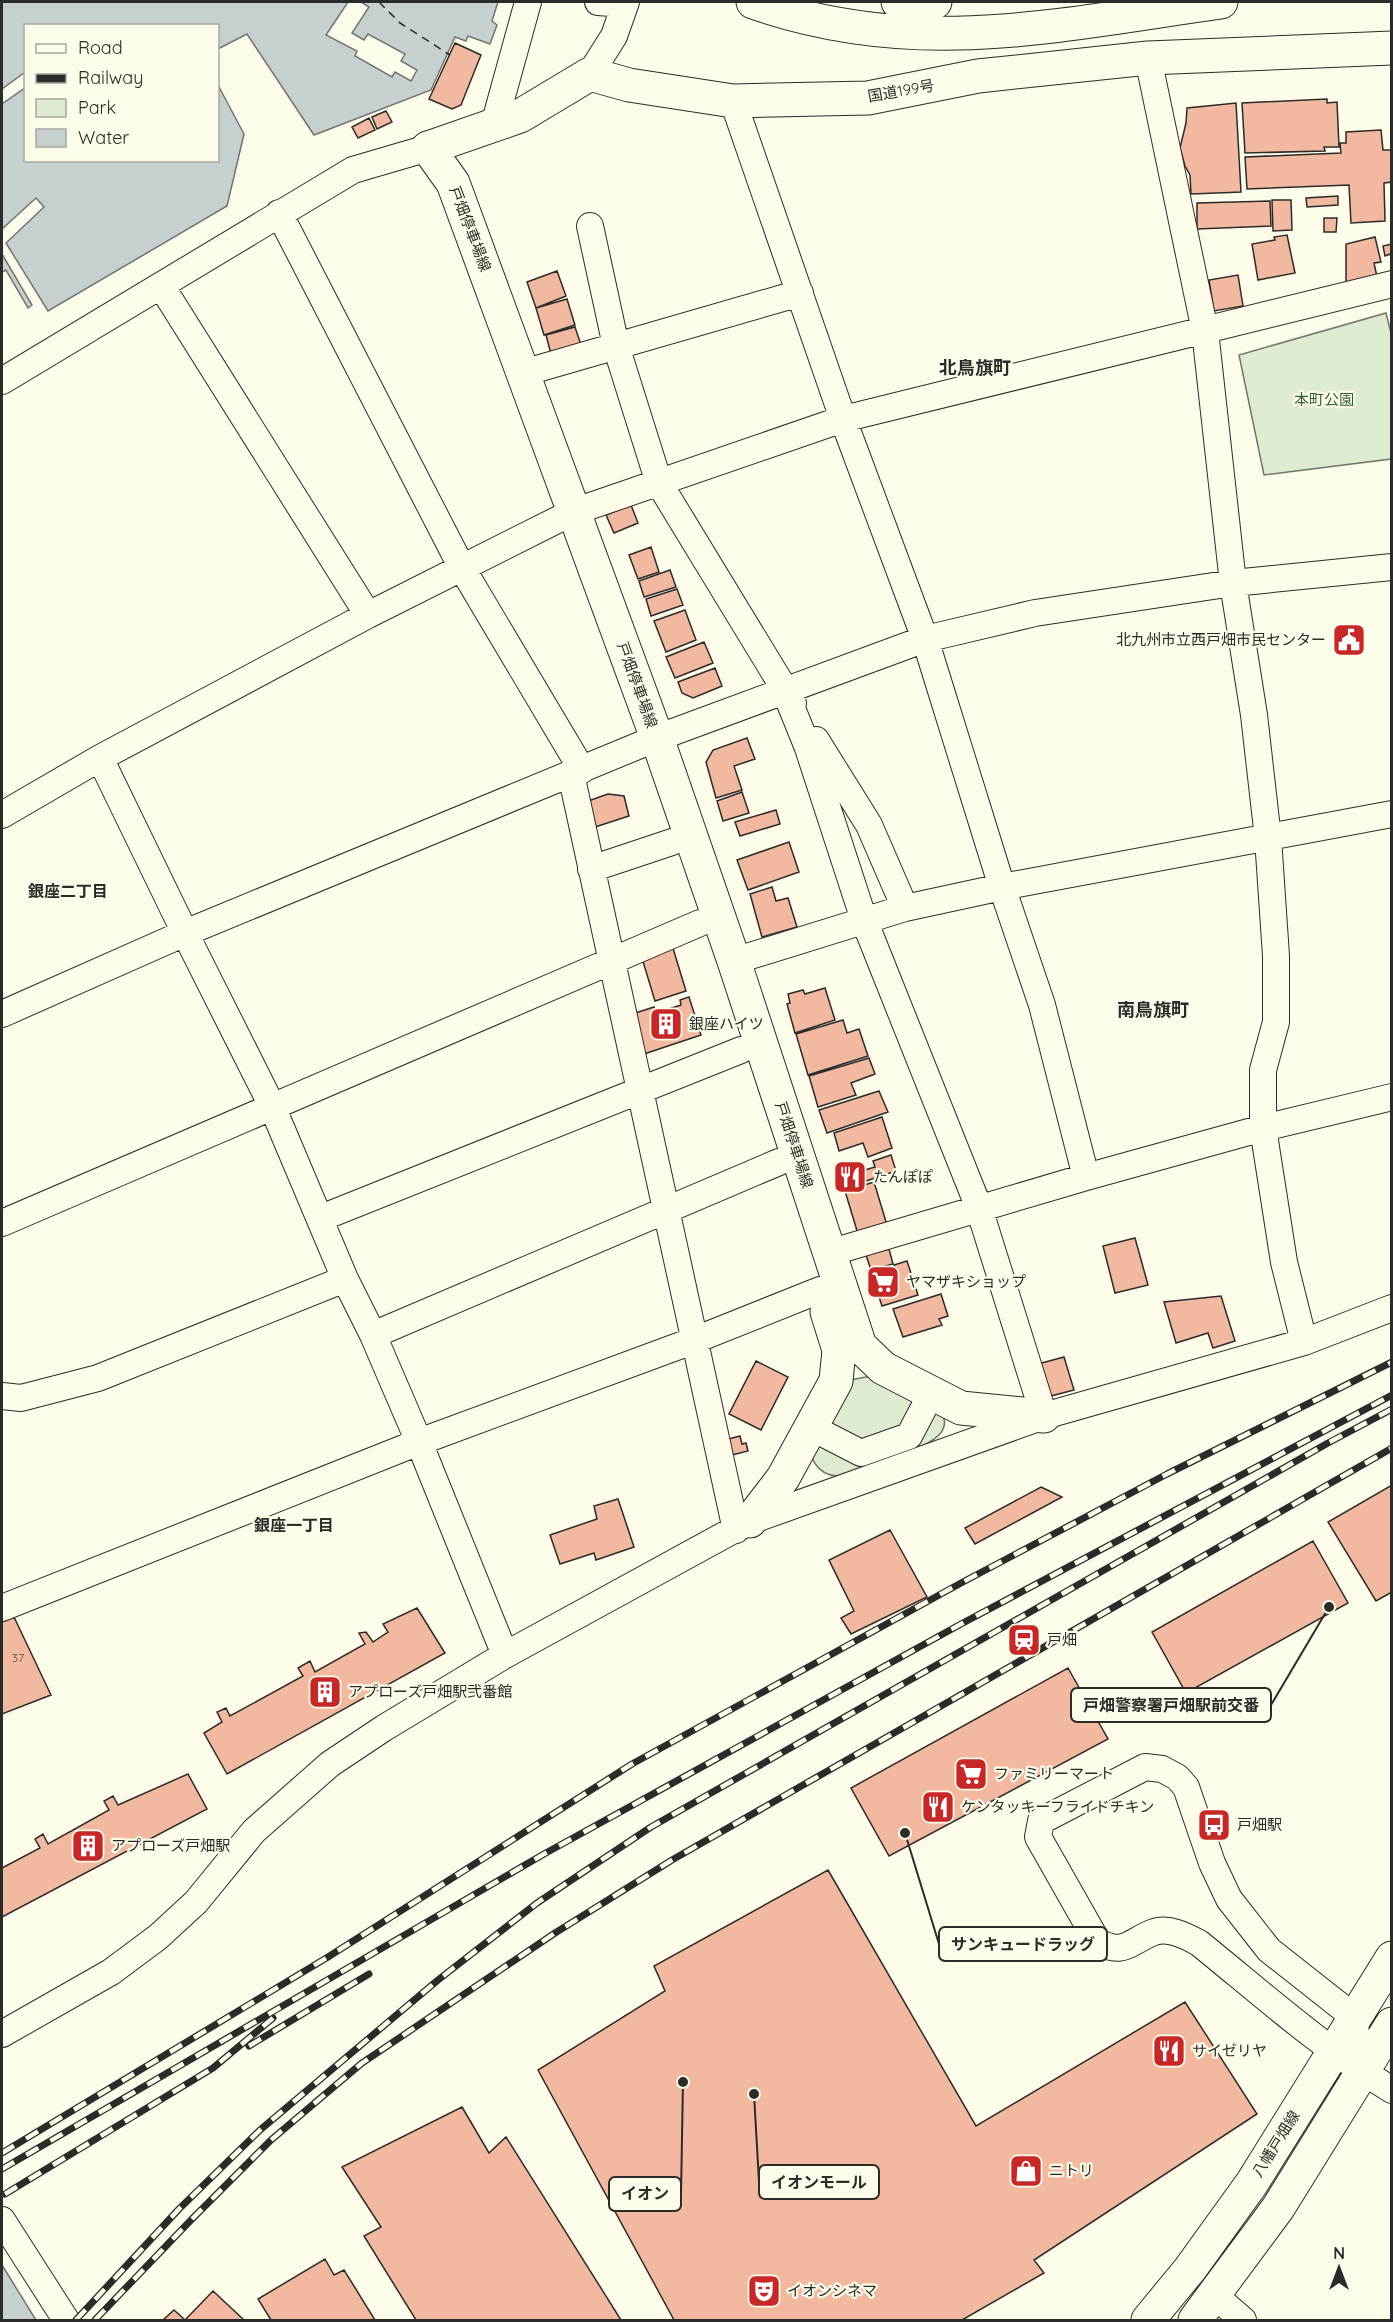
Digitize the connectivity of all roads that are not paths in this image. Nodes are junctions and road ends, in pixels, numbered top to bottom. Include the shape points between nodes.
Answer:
1 (528, 2) edge
2 (598, 2) edge
3 (753, 2) edge
4 (898, 2) edge
5 (935, 2) edge
6 (1221, 2) edge
7 (626, 3) edge
8 (1392, 48) edge
9 (1148, 58) junction
10 (590, 74) junction
11 (733, 101) junction
12 (494, 125) junction
13 (413, 152) junction
14 (279, 213) junction
15 (590, 226) dead end
16 (1392, 284) edge
17 (162, 286) junction
18 (800, 293) junction
19 (1205, 331) junction
20 (616, 346) junction
21 (523, 373) junction
22 (2, 381) edge
23 (843, 419) junction
24 (659, 483) junction
25 (564, 517) junction
26 (1392, 567) edge
27 (462, 568) junction
28 (1233, 583) junction
29 (368, 615) junction
30 (925, 639) junction
31 (785, 691) junction
32 (648, 742) junction
33 (100, 758) junction
34 (577, 772) junction
35 (1392, 814) edge
36 (2, 815) edge
37 (1268, 838) junction
38 (672, 842) junction
39 (591, 869) junction
40 (1002, 887) junction
41 (906, 908) junction
42 (864, 920) junction
43 (700, 923) junction
44 (184, 933) junction
45 (734, 961) junction
46 (612, 962) junction
47 (2, 1014) edge
48 (741, 1050) junction
49 (640, 1091) junction
50 (1392, 1097) edge
51 (272, 1106) junction
52 (1263, 1128) junction
53 (779, 1162) junction
54 (1086, 1178) junction
55 (978, 1208) junction
56 (666, 1211) junction
57 (321, 1218) junction
58 (2, 1223) edge
59 (829, 1253) junction
60 (345, 1279) junction
61 (820, 1290) junction
62 (1392, 1308) edge
63 (373, 1335) junction
64 (695, 1340) junction
65 (1304, 1342) junction
66 (884, 1368) junction
67 (836, 1381) junction
68 (2, 1396) edge
69 (928, 1400) dead end
70 (1044, 1416) junction
71 (820, 1432) dead end
72 (419, 1442) junction
73 (743, 1525) junction
74 (2, 1608) edge
75 (505, 1655) junction
76 (1392, 1958) edge
77 (1354, 2017) junction
78 (1392, 2024) edge
79 (2, 2034) edge
80 (1333, 2053) junction
81 (1361, 2072) junction
82 (1392, 2090) edge
83 (2, 2220) edge
84 (1204, 2308) edge
85 (66, 2320) edge
86 (1148, 2320) edge
87 (1243, 2320) edge

1 - 12 street
2 - 7 street
3 - 6 main road via 861,29 953,34 1016,31
4 - 5 main road
7 - 10 street via 614,36
8 - 9 main road, 国道199号
9 - 11 main road, 国道199号 via 978,76 868,98
9 - 19 street
10 - 11 main road, 国道199号 via 629,85
10 - 12 main road via 520,116
11 - 18 street
12 - 13 main road
13 - 14 street via 353,170
13 - 21 main road, 戸畑停車場線 via 453,183
13 - 25 main road, 戸畑停車場線 via 434,190
14 - 17 street
14 - 27 street
15 - 20 street
16 - 19 street
17 - 22 street
17 - 29 street
18 - 20 street
18 - 23 street
19 - 23 street
19 - 28 street
20 - 21 street
20 - 24 street
21 - 25 main road, 戸畑停車場線
23 - 24 street
23 - 30 street
24 - 25 street
24 - 31 street
25 - 27 street
25 - 32 main road, 戸畑停車場線
26 - 28 street
27 - 29 street
27 - 34 street
28 - 30 street via 1035,613
28 - 37 street
29 - 33 street
30 - 31 street
30 - 40 street
31 - 32 street
31 - 41 street via 869,825
31 - 42 street via 808,748
32 - 34 street
32 - 38 main road, 戸畑停車場線
32 - 45 main road, 戸畑停車場線
33 - 36 street
33 - 44 street
34 - 39 street
34 - 44 street
35 - 37 street
37 - 40 street
37 - 52 street via 1276,1022 1263,1070
38 - 39 street
38 - 43 main road, 戸畑停車場線
39 - 46 street
40 - 41 street
40 - 54 street via 1042,1005
41 - 42 street
42 - 45 street
42 - 55 street
43 - 46 street
43 - 48 main road, 戸畑停車場線
44 - 47 street
44 - 51 street
45 - 59 main road, 戸畑停車場線
46 - 49 street
46 - 51 street
48 - 49 street
48 - 53 main road, 戸畑停車場線
49 - 56 street
49 - 57 street
50 - 52 street
51 - 57 street
51 - 58 street
52 - 54 street
52 - 65 street via 1284,1262
53 - 56 street
53 - 61 main road, 戸畑停車場線
54 - 55 street
55 - 59 street
55 - 70 street
56 - 63 street
56 - 64 street
57 - 60 street
59 - 66 main road, 戸畑停車場線 via 860,1346
60 - 63 street
60 - 68 street via 98,1378 21,1398
61 - 64 street
61 - 67 main road, 戸畑停車場線 via 840,1350
62 - 65 street
63 - 72 street
64 - 72 street
64 - 73 street
65 - 70 street
66 - 67 main road, 戸畑停車場線 via 856,1367
66 - 70 main road, 戸畑停車場線 via 961,1408
67 - 73 main road, 戸畑停車場線 via 783,1478
69 - 71 street via 909,1436 884,1454 861,1453
70 - 73 street
72 - 74 street
72 - 75 street
73 - 75 street
75 - 79 street via 330,1764 254,1831 196,1902 158,1937 111,1972
76 - 77 main road, 八幡戸畑線
77 - 80 main road, 八幡戸畑線
77 - 80 street via 1269,1950 1229,1899 1212,1863 1186,1786 1178,1777 1162,1769 1145,1767 1041,1821 1038,1837 1097,1941 1109,1948 1124,1948 1156,1931 1182,1933
77 - 81 street
78 - 81 main road
80 - 81 street
80 - 86 main road, 八幡戸畑線 via 1252,2183
81 - 82 street
81 - 84 main road via 1278,2208
83 - 85 street
84 - 87 street

